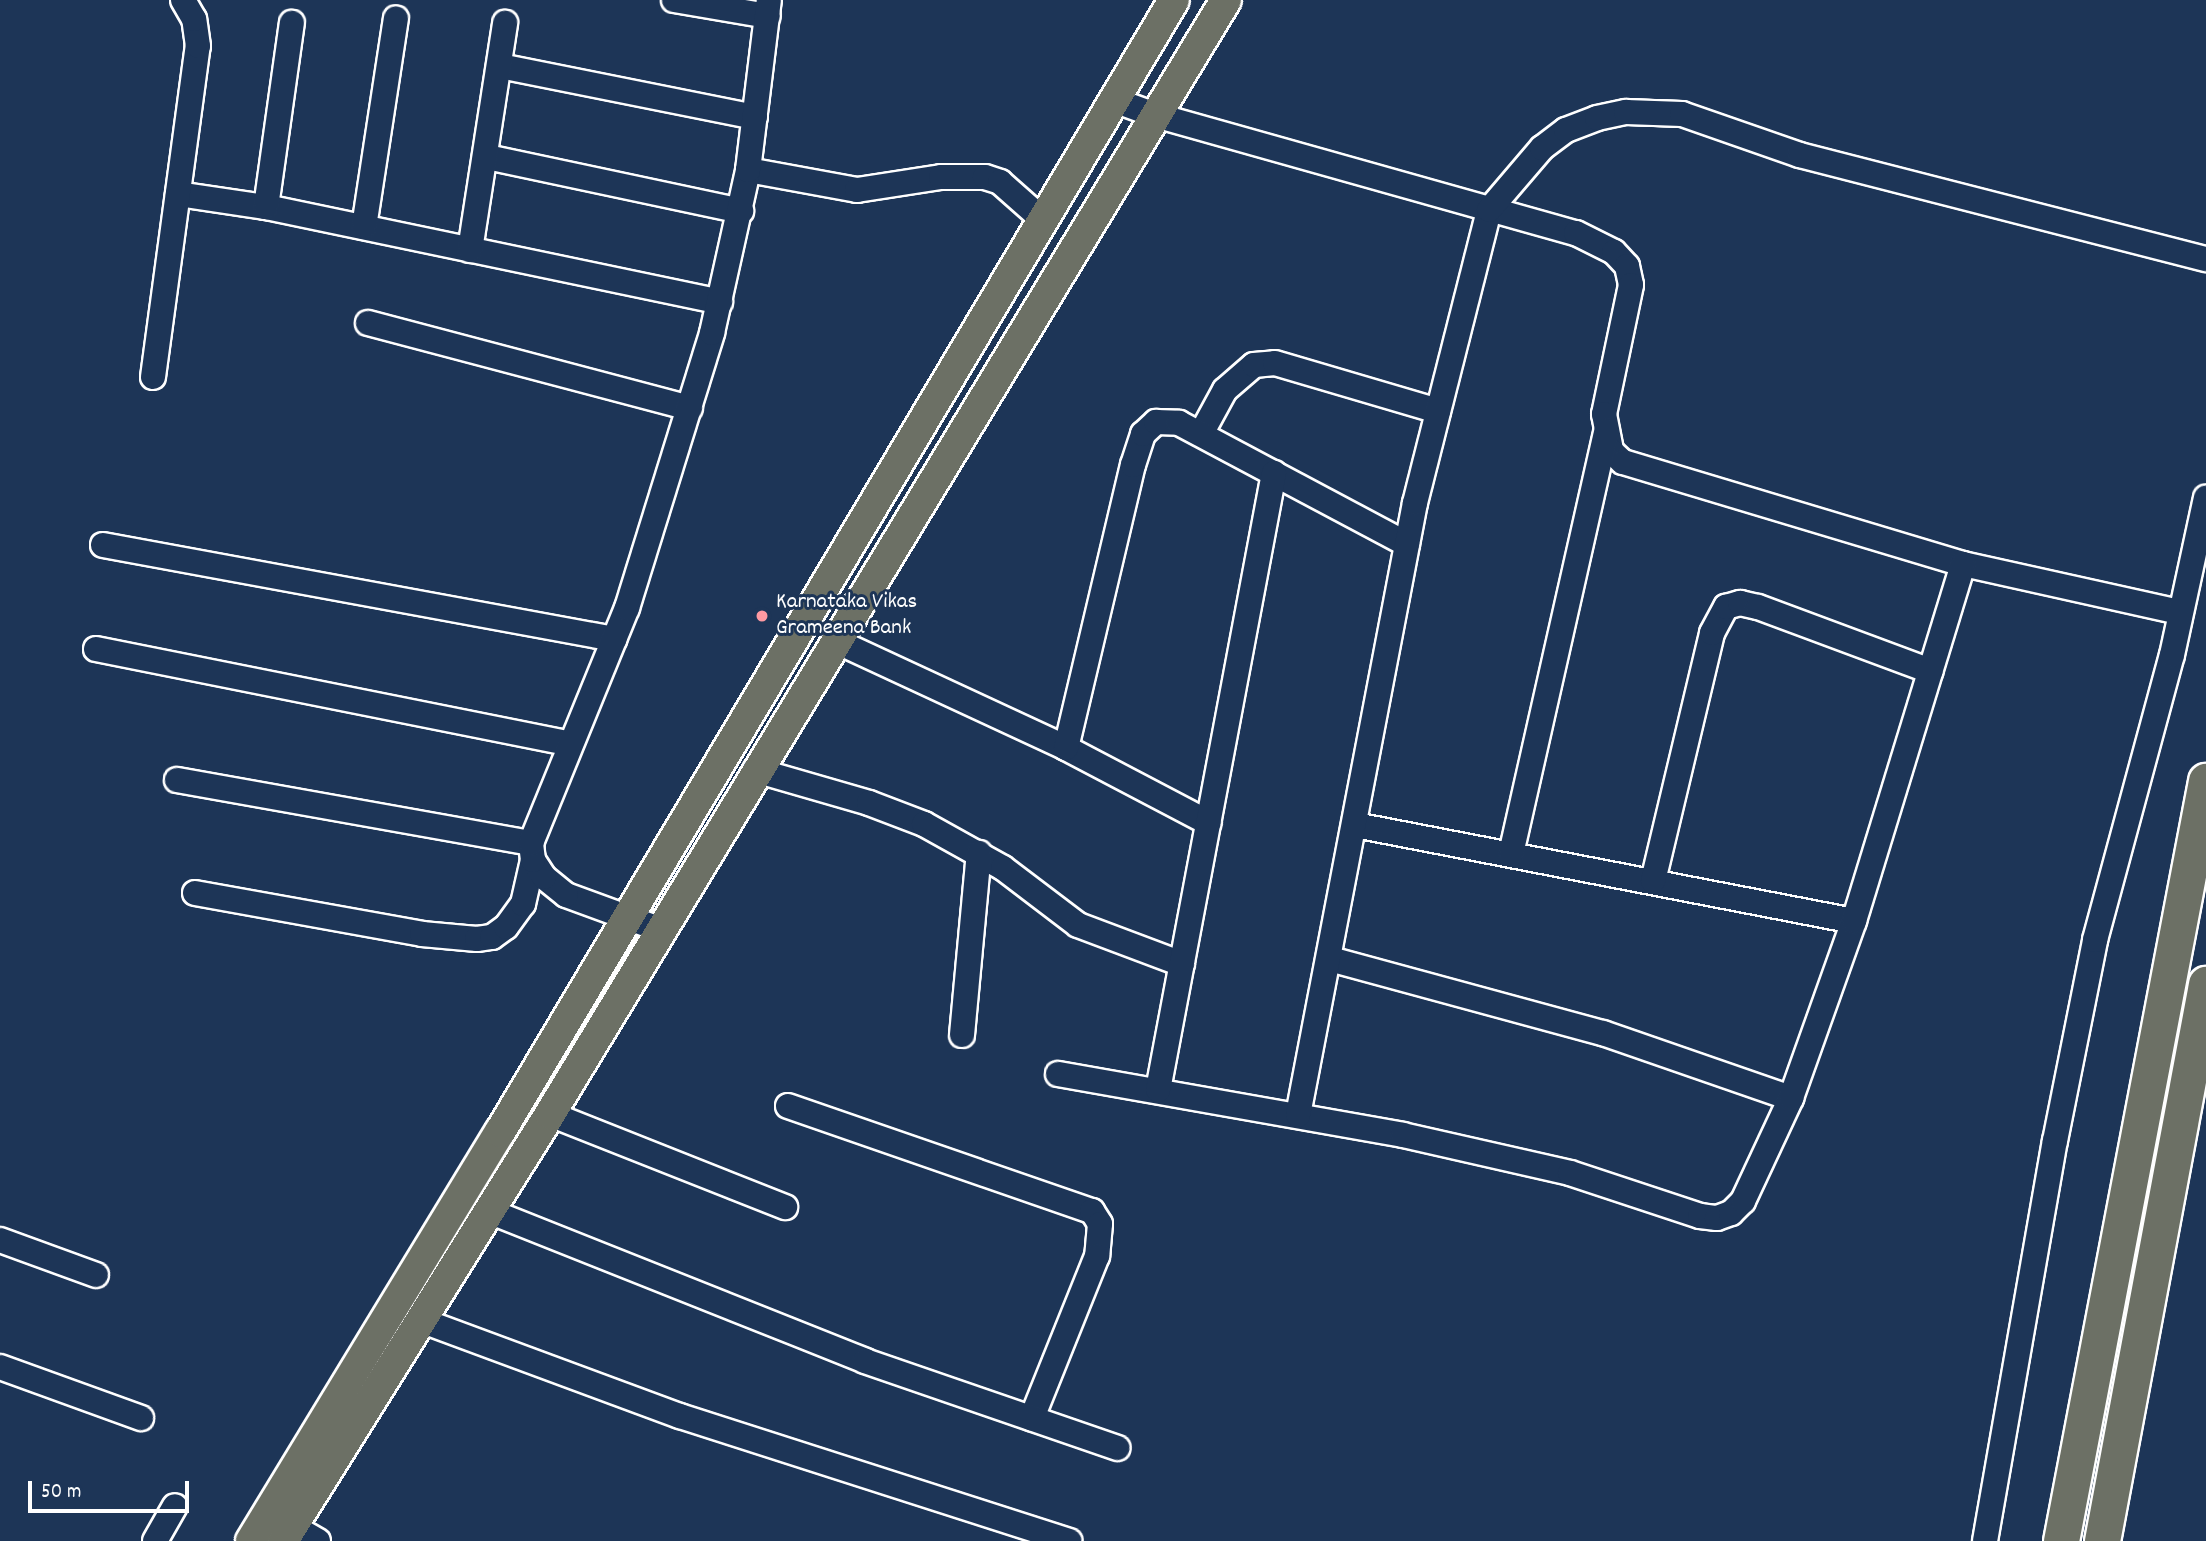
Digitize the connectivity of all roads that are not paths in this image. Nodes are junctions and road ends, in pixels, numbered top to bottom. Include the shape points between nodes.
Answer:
1 (183, 0) edge
2 (674, 0) edge
3 (1174, 0) edge
4 (1226, 0) edge
5 (769, 8) edge
6 (396, 18) dead end
7 (292, 23) dead end
8 (505, 23) dead end
9 (500, 66) junction
10 (1114, 100) junction
11 (1155, 116) junction
12 (755, 117) junction
13 (487, 158) junction
14 (748, 170) junction
15 (178, 194) junction
16 (266, 207) junction
17 (1489, 210) junction
18 (741, 211) junction
19 (1042, 219) junction
20 (363, 227) junction
21 (470, 250) junction
22 (2206, 259) edge
23 (720, 302) junction
24 (368, 323) dead end
25 (153, 377) dead end
26 (690, 408) junction
27 (1438, 411) junction
28 (1606, 430) junction
29 (1201, 435) junction
30 (1274, 473) junction
31 (2206, 498) edge
32 (103, 544) dead end
33 (1407, 544) junction
34 (1963, 564) junction
35 (2179, 612) junction
36 (614, 639) junction
37 (838, 642) junction
38 (96, 649) dead end
39 (1930, 671) junction
40 (571, 744) junction
41 (1066, 748) junction
42 (755, 770) junction
43 (177, 780) dead end
44 (2206, 781) edge
45 (1209, 822) junction
46 (1355, 825) junction
47 (532, 851) junction
48 (979, 853) junction
49 (1511, 854) junction
50 (1653, 881) junction
51 (195, 893) dead end
52 (625, 917) junction
53 (1854, 921) junction
54 (659, 929) junction
55 (1330, 959) junction
56 (1182, 964) junction
57 (2206, 984) edge
58 (962, 1035) dead end
59 (1058, 1074) dead end
60 (1158, 1090) junction
61 (1791, 1098) junction
62 (788, 1106) dead end
63 (550, 1114) junction
64 (1298, 1115) junction
65 (785, 1207) dead end
66 (489, 1211) junction
67 (0, 1240) edge
68 (96, 1275) dead end
69 (420, 1320) junction
70 (0, 1367) edge
71 (141, 1418) dead end
72 (1032, 1418) junction
73 (1116, 1448) dead end
74 (175, 1506) dead end
75 (298, 1536) edge
76 (155, 1541) edge
77 (251, 1541) edge
78 (1069, 1541) edge
79 (1985, 1541) edge
80 (2061, 1541) edge
81 (2102, 1541) edge

1 - 15 street via 194,19 198,46
2 - 5 street
3 - 10 main road
4 - 11 main road
5 - 12 street
6 - 20 street
7 - 16 street
8 - 9 street
9 - 12 street
9 - 13 street
10 - 11 street
10 - 19 main road
11 - 17 street
11 - 37 main road
12 - 14 street
13 - 18 street
13 - 21 street
14 - 18 street
14 - 19 street via 857,190 941,177 985,177 1000,182
15 - 16 street
15 - 25 street
16 - 20 street
17 - 22 street via 1525,164 1566,131 1597,118 1652,112 1707,119 1801,155
17 - 27 street
17 - 28 street via 1600,243 1627,266 1631,285 1606,391
18 - 23 street
19 - 52 main road
20 - 21 street
21 - 23 street
23 - 26 street
24 - 26 street
26 - 36 street
27 - 29 street via 1275,363 1254,365 1225,390
27 - 33 street
28 - 34 street via 1611,451 1648,472
28 - 49 street
29 - 30 street
29 - 41 street via 1179,423 1156,422 1143,433
30 - 33 street
30 - 45 street
31 - 35 street
32 - 36 street
33 - 46 street
34 - 35 street
34 - 39 street
35 - 79 street via 2172,655 2095,940
36 - 40 street
37 - 41 street
37 - 42 main road
38 - 40 street
39 - 50 street via 1758,607 1740,603 1726,607 1712,633
39 - 53 street
40 - 47 street
41 - 45 street
42 - 48 street via 869,803
42 - 54 main road
43 - 47 street
44 - 80 highway
45 - 56 street
46 - 49 street
46 - 55 street
47 - 51 street via 523,904 506,927 492,937 477,939 422,934
47 - 52 street via 544,877 566,895
48 - 56 street via 1078,925
48 - 58 street
49 - 50 street
50 - 53 street
52 - 54 street
52 - 77 main road
53 - 61 street
54 - 63 main road
55 - 61 street via 1603,1034
55 - 64 street
56 - 60 street
57 - 81 highway
59 - 60 street
60 - 64 street
61 - 64 street via 1743,1200 1731,1213 1717,1218 1678,1211 1570,1173 1488,1152
62 - 72 street via 1093,1211 1100,1224 1097,1255
63 - 65 street
63 - 66 main road
66 - 69 main road
66 - 72 street via 865,1361
67 - 68 street
69 - 75 main road
69 - 78 street via 680,1416
70 - 71 street
72 - 73 street
74 - 76 street

